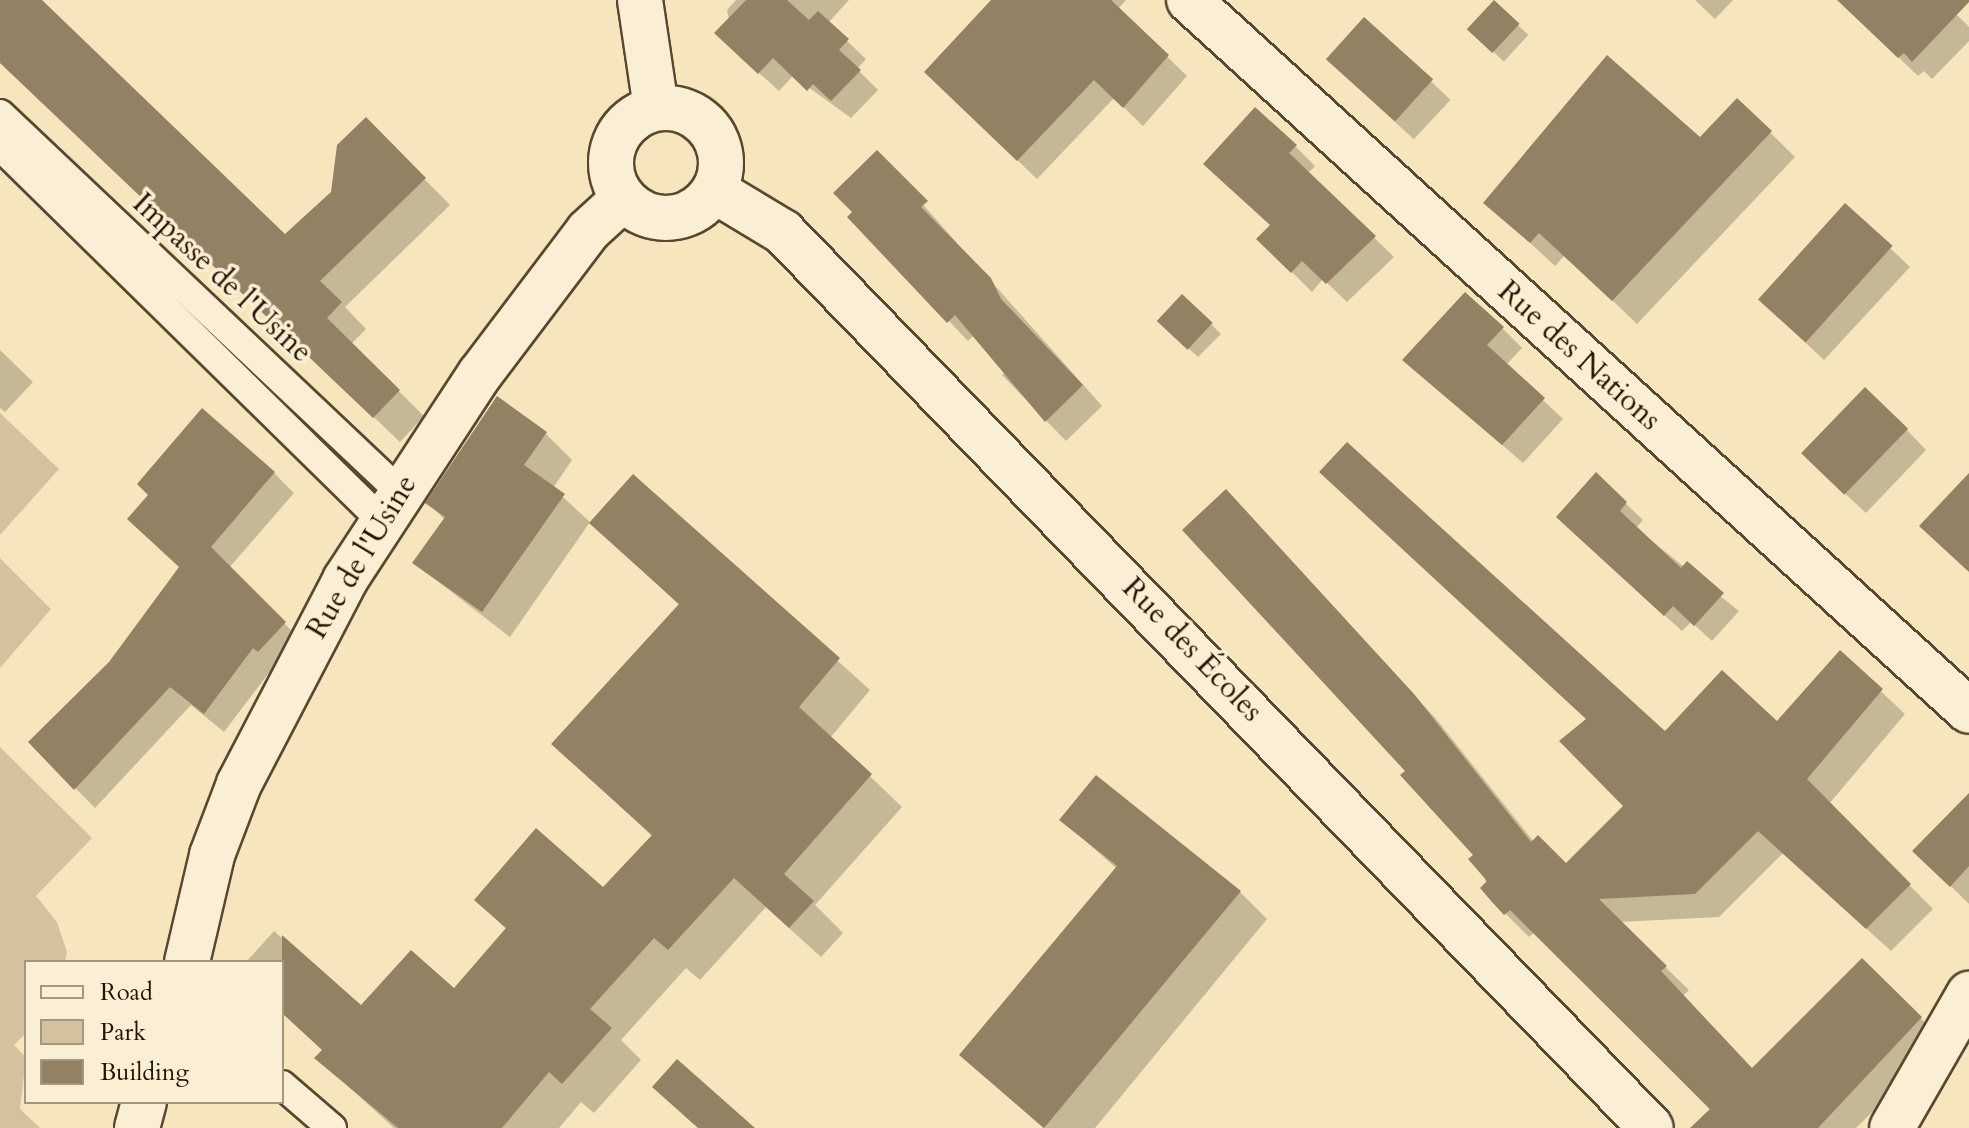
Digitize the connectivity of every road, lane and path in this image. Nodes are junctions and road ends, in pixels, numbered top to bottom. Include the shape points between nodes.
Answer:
1 (640, 0) edge
2 (1189, 0) edge
3 (656, 108) junction
4 (0, 114) edge
5 (0, 146) edge
6 (715, 191) junction
7 (623, 199) junction
8 (390, 505) junction
9 (1969, 711) edge
10 (187, 960) edge
11 (1969, 994) edge
12 (284, 1087) edge
13 (143, 1104) edge
14 (137, 1128) edge
15 (332, 1128) edge
16 (1651, 1128) edge
17 (1892, 1128) edge

1 - 3 street
2 - 9 street, Rue des Nations
3 - 6 street via 697,116 712,131 722,172
3 - 7 street via 629,121 612,150
4 - 8 lane, Impasse de l'Usine
5 - 8 lane
6 - 7 street via 671,219 653,217
6 - 16 street, Rue des Écoles via 783,232
7 - 8 street, Rue de l'Usine via 588,231
8 - 10 street, Rue de l'Usine via 239,784 212,855
11 - 17 street
12 - 15 lane
13 - 14 street

